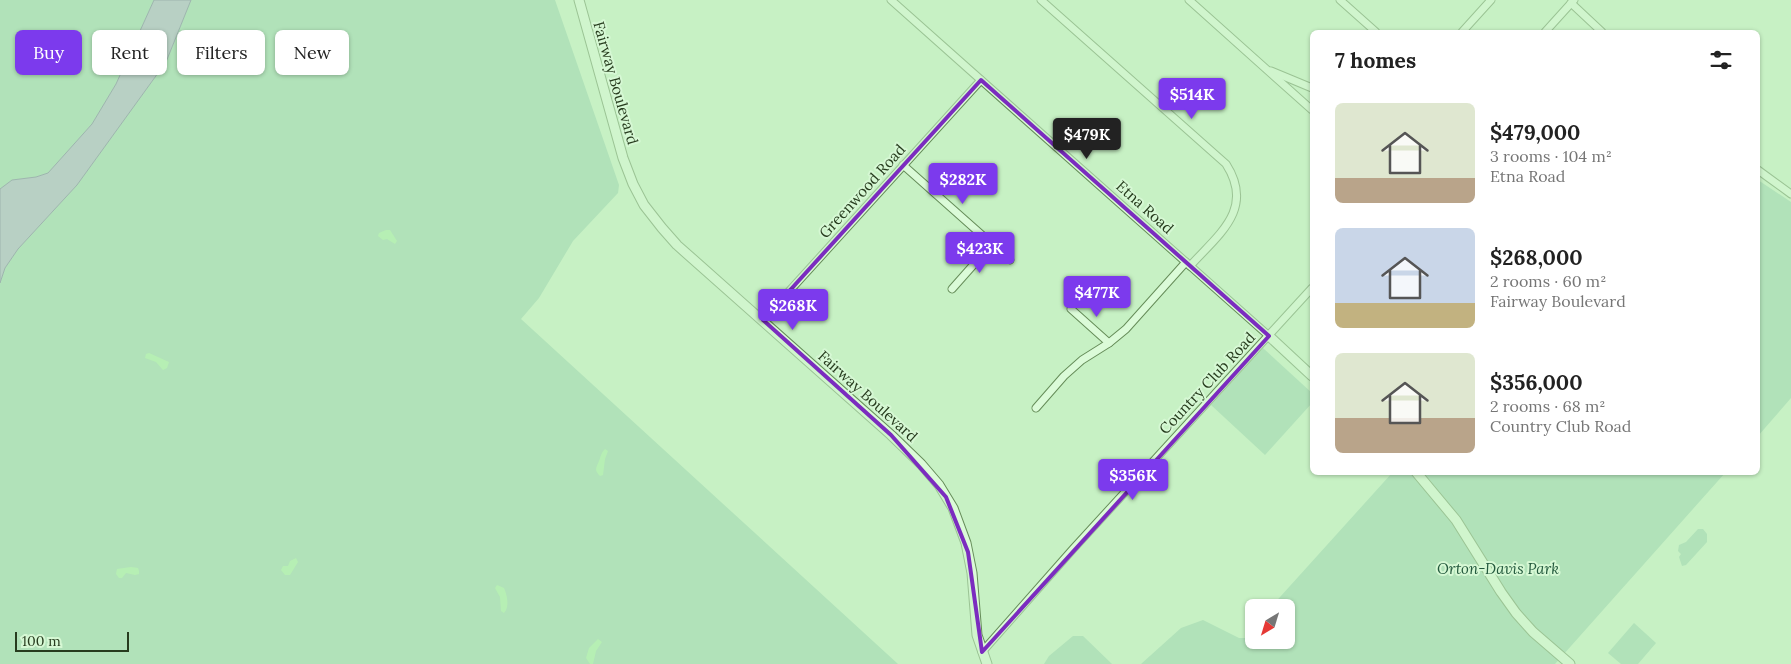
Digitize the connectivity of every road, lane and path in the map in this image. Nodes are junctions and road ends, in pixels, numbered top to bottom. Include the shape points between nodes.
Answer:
1 (579, 0) edge
2 (891, 0) edge
3 (1042, 0) edge
4 (1188, 0) edge
5 (1340, 0) edge
6 (1491, 0) edge
7 (1572, 2) edge
8 (1374, 30) edge
9 (1464, 30) edge
10 (1547, 30) edge
11 (1600, 30) edge
12 (1266, 68) junction
13 (981, 80) junction
14 (1310, 87) edge
15 (1310, 108) edge
16 (903, 165) junction
17 (1760, 171) edge
18 (1791, 194) edge
19 (991, 245) junction
20 (1010, 260) dead end
21 (1188, 264) junction
22 (952, 289) dead end
23 (1310, 290) edge
24 (1071, 309) dead end
25 (763, 320) junction
26 (1269, 336) junction
27 (1108, 343) junction
28 (1310, 374) edge
29 (1036, 408) dead end
30 (1418, 475) edge
31 (982, 652) junction
32 (986, 664) edge
33 (1570, 664) edge

1 - 25 street, Fairway Boulevard via 623,158 644,205 686,253
2 - 13 street, Etna Road
3 - 21 street via 1226,164 1232,174 1238,196 1232,216
4 - 12 street
5 - 8 street
6 - 9 street
7 - 10 street
7 - 11 street
12 - 14 street
12 - 15 street
13 - 16 street, Greenwood Road
13 - 21 street, Etna Road
16 - 19 street
16 - 25 street, Greenwood Road
17 - 18 street
19 - 20 street
19 - 22 street
21 - 26 street, Etna Road
21 - 27 street via 1126,329
23 - 26 street, Country Club Road
24 - 27 street
25 - 31 street, Fairway Boulevard via 892,435 946,497 957,517 968,552 977,635
26 - 28 street, Etna Road
26 - 31 street, Country Club Road
27 - 29 street via 1064,376
30 - 33 street via 1456,520 1516,613
31 - 32 street, Fairway Boulevard

